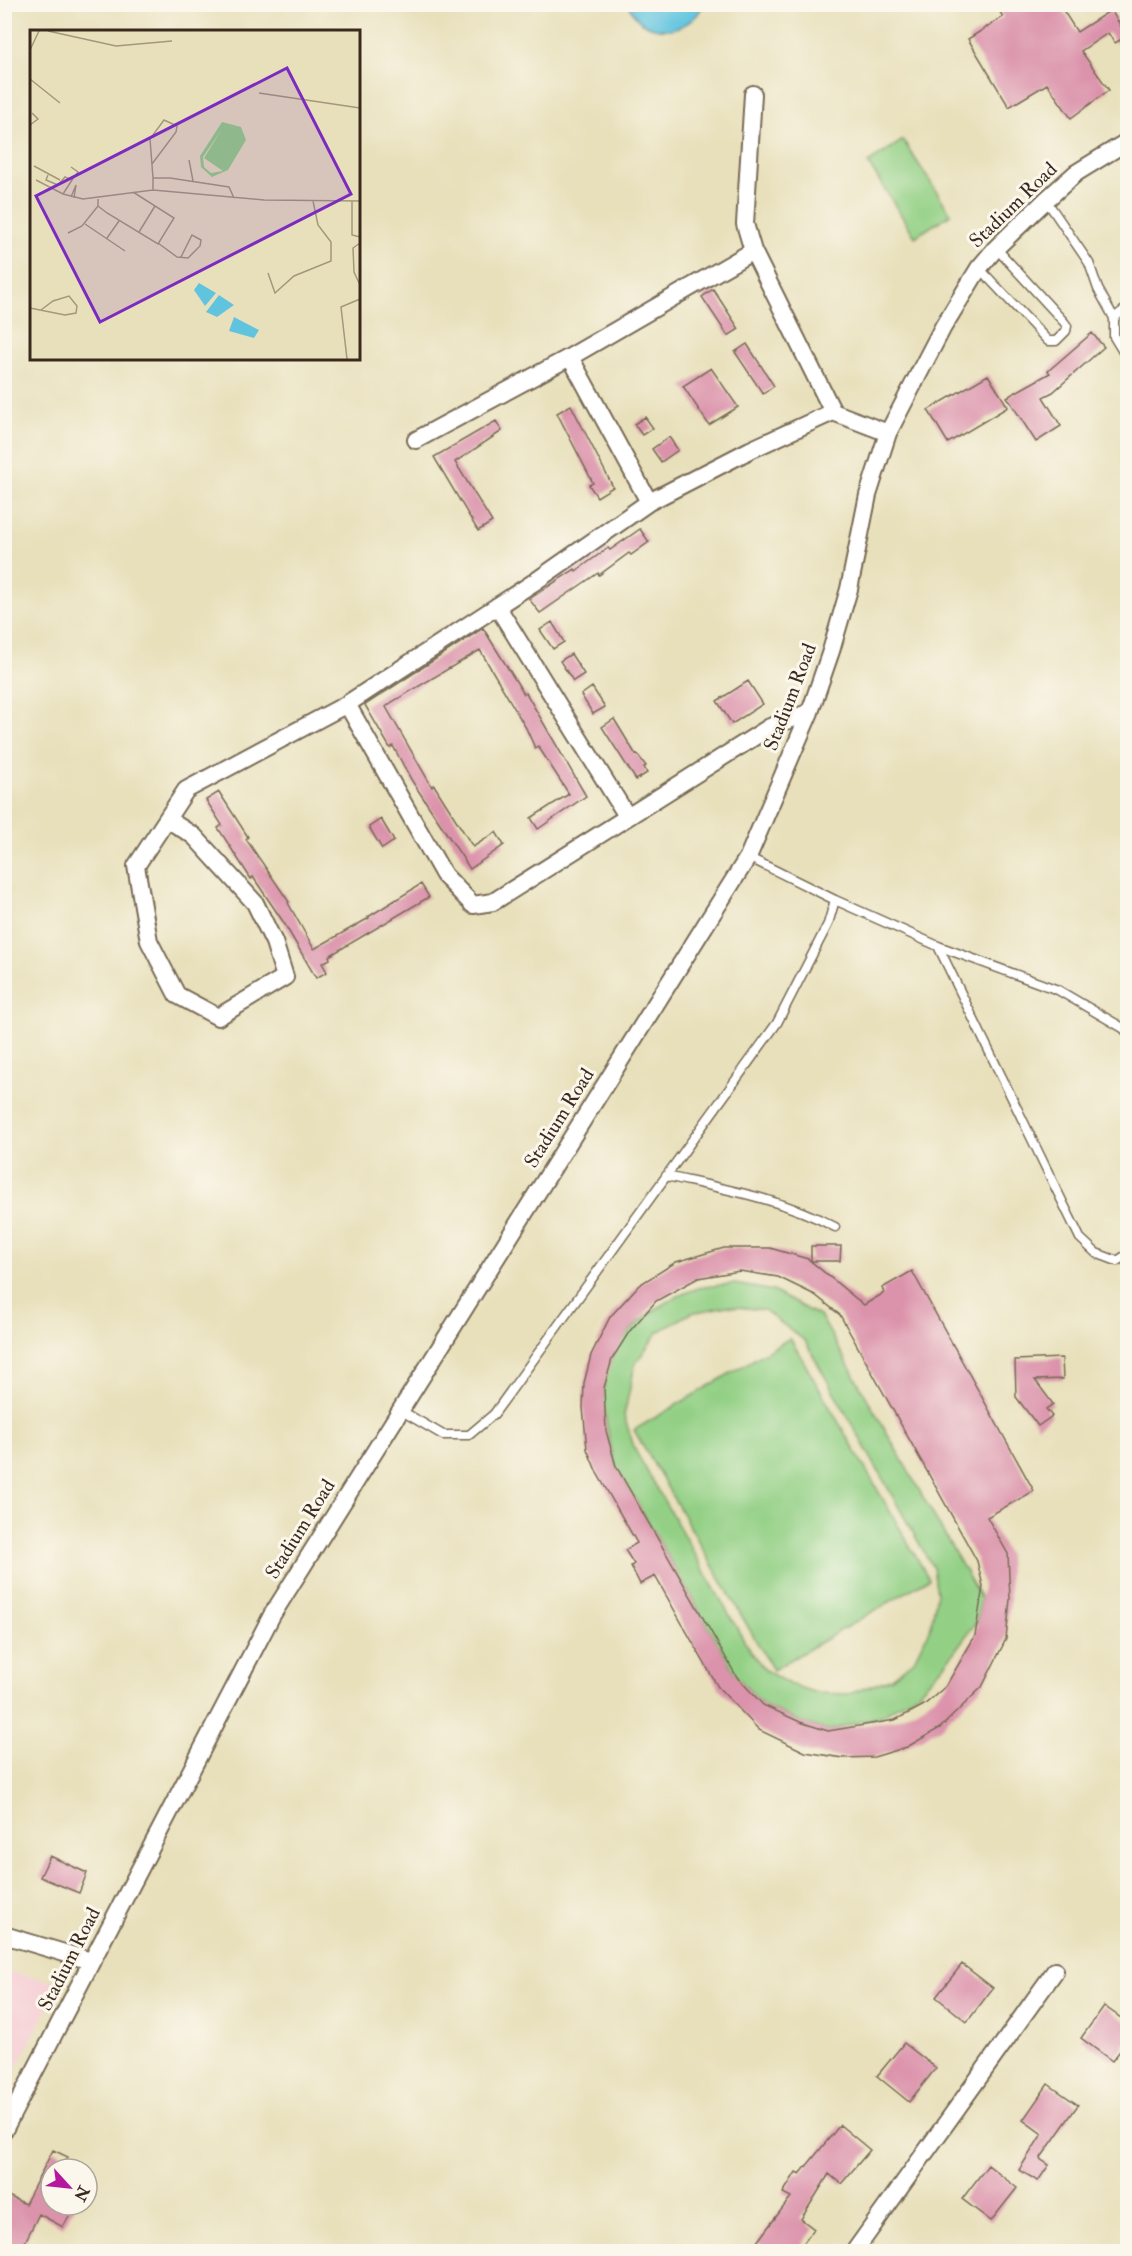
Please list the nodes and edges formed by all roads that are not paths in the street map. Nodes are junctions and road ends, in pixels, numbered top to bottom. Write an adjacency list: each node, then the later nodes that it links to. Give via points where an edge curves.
1 (753, 94): 5 (street, via 745,224)
2 (1128, 141): 3 (street, Stadium Road, via 1076,173)
3 (1046, 200): 4 (street, Stadium Road); 8 (lane, via 1089,263)
4 (996, 248): 6 (street, Stadium Road); 6 (lane, via 1064,322 1066,331 1056,341 1048,341)
5 (753, 251): 9 (street); 11 (street)
6 (979, 268): 12 (street, Stadium Road, via 943,327)
7 (1128, 307): 8 (lane)
8 (1114, 318): 10 (lane, via 1114,337)
9 (570, 357): 13 (street); 14 (street)
10 (1128, 360)
11 (833, 412): 12 (street); 14 (street)
12 (888, 433): 17 (street, Stadium Road, via 868,495 849,589)
13 (416, 440)
14 (649, 502): 15 (street)
15 (497, 606): 16 (street); 18 (street)
16 (349, 703): 18 (street, via 346,704 444,875 473,905 493,902); 19 (street, via 186,790)
17 (810, 711): 18 (street, via 770,727); 20 (street, Stadium Road)
18 (627, 816)
19 (167, 819): 19 (street, via 136,866 149,941 177,995 218,1017 285,977 255,903 194,836)
20 (748, 856): 21 (lane); 27 (street, Stadium Road)
21 (835, 900): 22 (lane); 24 (lane, via 828,924 777,1023)
22 (939, 946): 23 (lane, via 1058,990); 26 (lane, via 1080,1238 1096,1253 1118,1261)
23 (1128, 1033)
24 (666, 1176): 25 (lane, via 752,1195 811,1214); 27 (lane, via 494,1414 469,1434 443,1435)
25 (835, 1227)
26 (1128, 1254)
27 (400, 1409): 29 (street, Stadium Road, via 272,1615)
28 (4, 1935): 29 (street)
29 (91, 1961): 31 (street, Stadium Road)
30 (1055, 1971): 32 (street)
31 (4, 2130)
32 (854, 2252)

